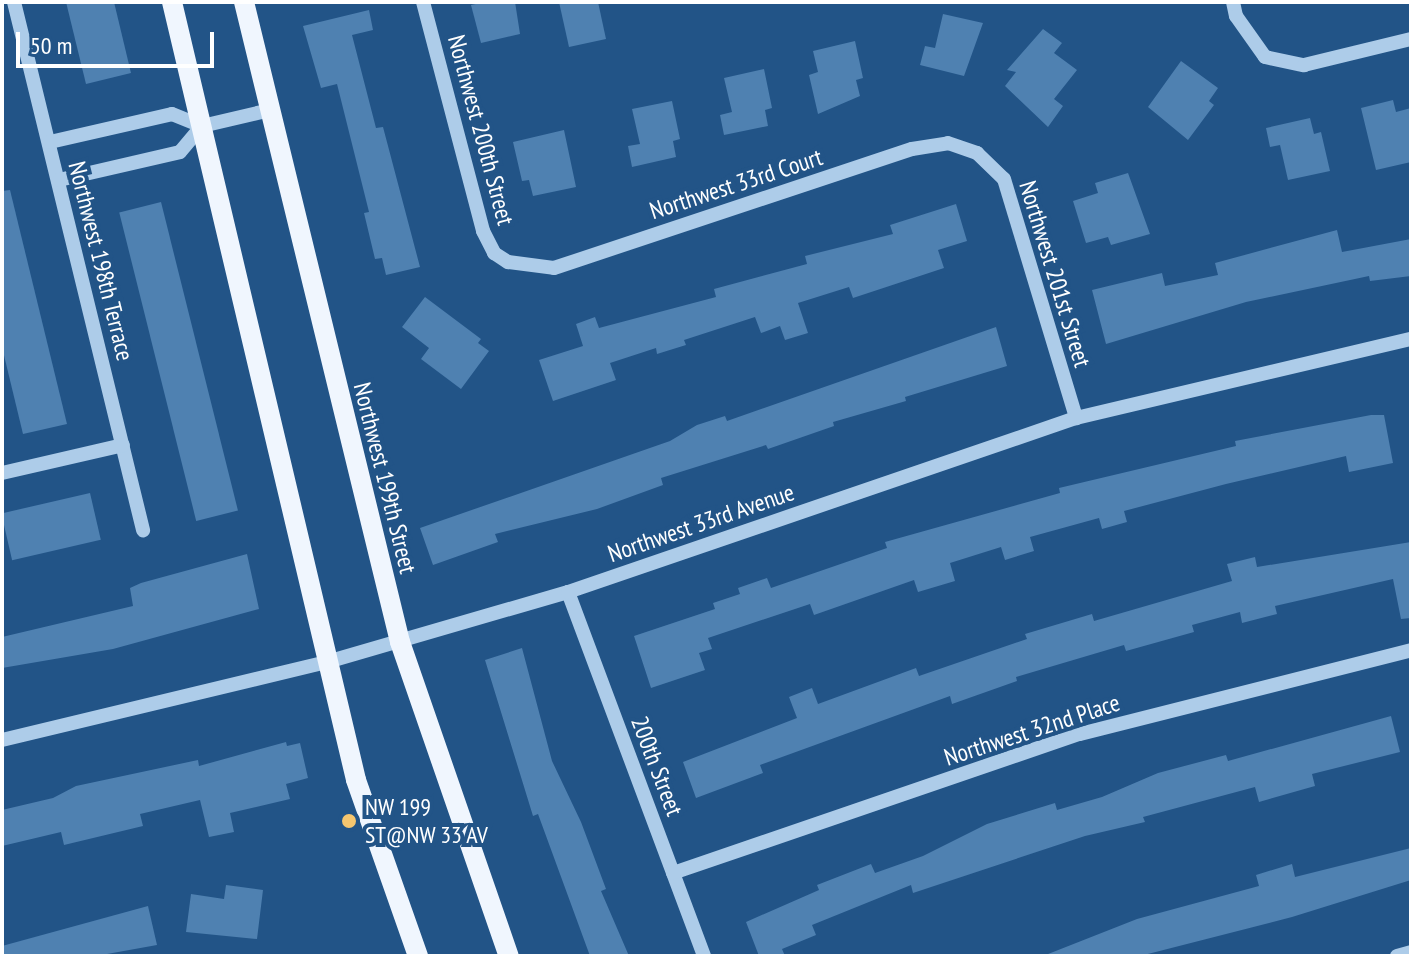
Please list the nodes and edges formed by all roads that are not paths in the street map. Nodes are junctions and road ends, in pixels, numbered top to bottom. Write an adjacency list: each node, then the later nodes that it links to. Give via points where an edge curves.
1 (14, 2): 9 (street, Northwest 198th Terrace)
2 (172, 2): 8 (main road)
3 (244, 2): 7 (main road, Northwest 199th Street)
4 (423, 2): 12 (street, Northwest 200th Street, via 483,231 494,253)
5 (1233, 2): 6 (street, via 1236,16 1265,57 1304,65)
6 (1411, 39)
7 (270, 110): 8 (street); 19 (main road, Northwest 199th Street)
8 (202, 126): 9 (street, via 172,114); 11 (street, via 180,152); 21 (main road)
9 (50, 142): 11 (street, Northwest 198th Terrace)
10 (977, 153): 12 (street, Northwest 33rd Court, via 948,143 912,149 554,268); 14 (street, Northwest 201st Street, via 1004,179)
11 (59, 180): 15 (street, Northwest 198th Terrace)
12 (508, 262)
13 (1411, 339): 14 (street, Northwest 33rd Avenue)
14 (1076, 418): 18 (street, Northwest 33rd Avenue)
15 (123, 445): 16 (street); 17 (street, Northwest 198th Terrace)
16 (2, 473)
17 (143, 530)
18 (568, 592): 19 (street, Northwest 33rd Avenue); 23 (street, 200th Street)
19 (400, 642): 21 (street, Northwest 33rd Avenue); 26 (main road, Northwest 199th Street)
20 (1411, 650): 23 (street, Northwest 32nd Place, via 1080,734)
21 (327, 662): 22 (street, Northwest 33rd Avenue); 25 (main road, via 356,780)
22 (2, 740)
23 (673, 873): 27 (street, 200th Street)
24 (1411, 952): 28 (street)
25 (418, 956)
26 (509, 956)
27 (704, 956)
28 (1397, 956)

